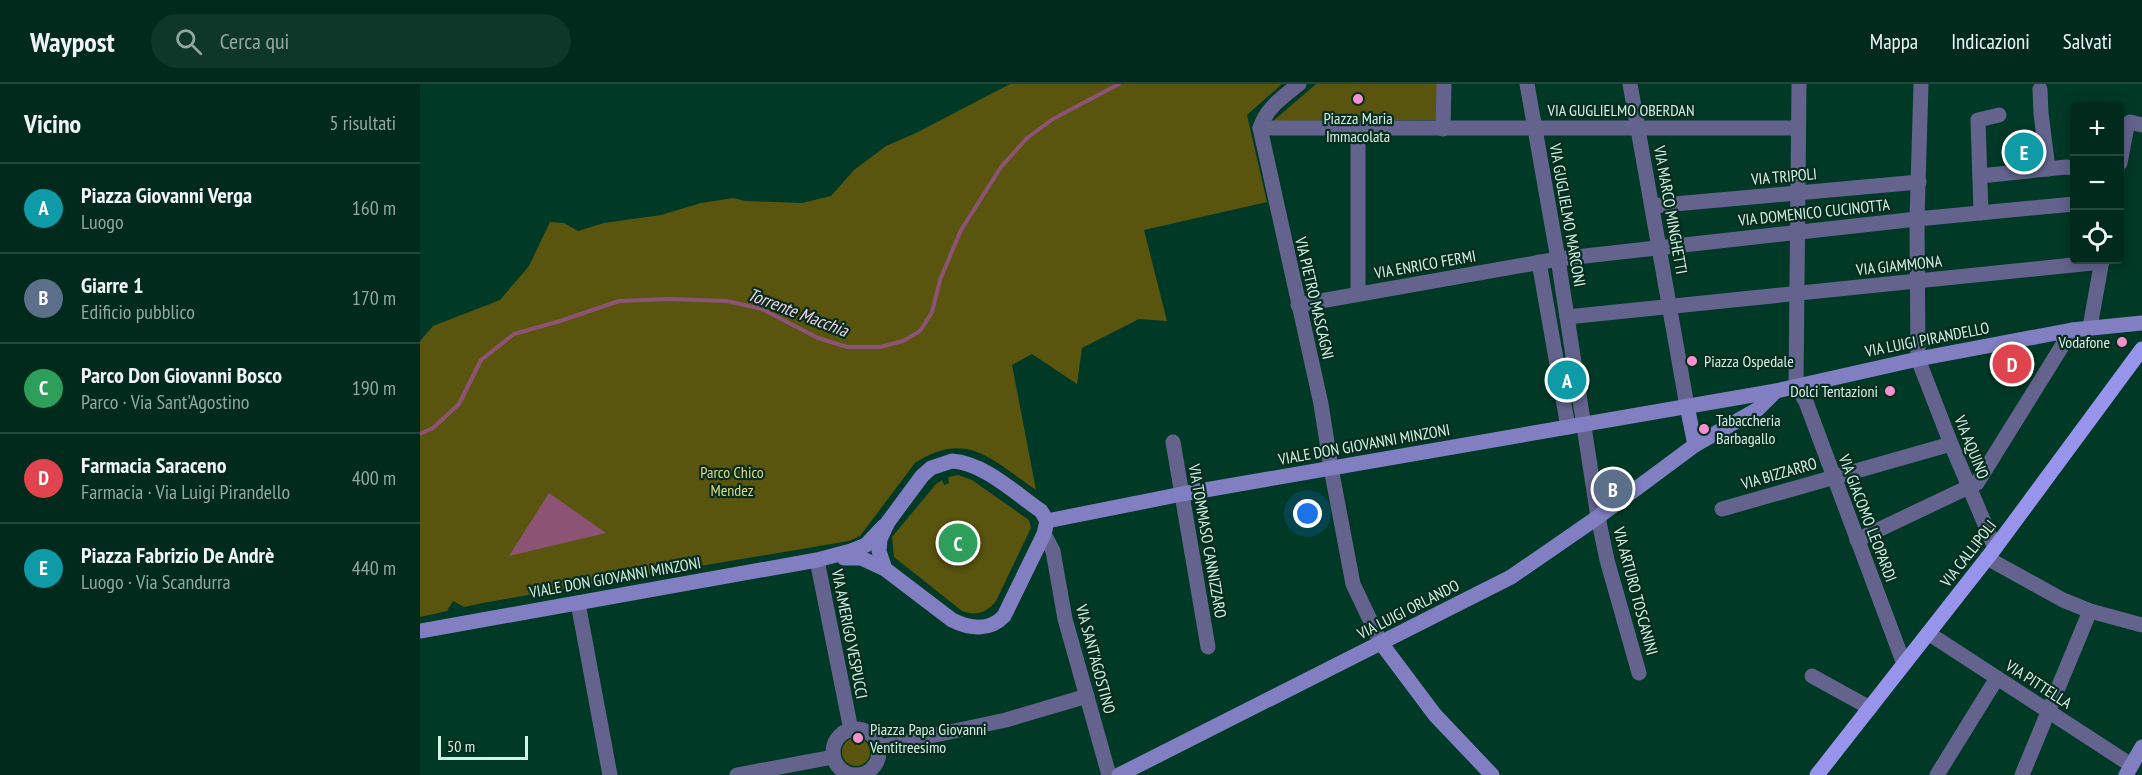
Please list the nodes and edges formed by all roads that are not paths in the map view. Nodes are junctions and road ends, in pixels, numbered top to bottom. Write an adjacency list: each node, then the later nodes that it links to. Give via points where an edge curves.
1 (1299, 84): 14 (street, via 1269,108)
2 (1444, 84): 13 (street)
3 (1527, 84): 10 (street, VIA GUGLIELMO MARCONI)
4 (1630, 84): 11 (street, VIA MARCO MINGHETTI)
5 (1799, 84): 12 (street)
6 (1921, 84): 20 (street)
7 (2040, 89): 18 (street)
8 (1999, 116): 19 (street, via 1978,120)
9 (2134, 126): 16 (street)
10 (1534, 128): 11 (street, VIA GUGLIELMO OBERDAN); 13 (street, VIA GUGLIELMO OBERDAN); 28 (street, VIA GUGLIELMO MARCONI)
11 (1638, 128): 12 (street, VIA GUGLIELMO OBERDAN); 23 (street, VIA MARCO MINGHETTI)
12 (1798, 128): 21 (street)
13 (1443, 129): 15 (street, VIA GUGLIELMO OBERDAN)
14 (1261, 133): 15 (street, VIA GUGLIELMO OBERDAN); 35 (street, VIA PIETRO MASCAGNI)
15 (1358, 133): 33 (street)
16 (2123, 156)
17 (2070, 168): 18 (street)
18 (2049, 169): 19 (street)
19 (1980, 176): 24 (street)
20 (1919, 182): 21 (street, VIA TRIPOLI); 25 (street)
21 (1797, 193): 23 (street, VIA TRIPOLI); 26 (street)
22 (2070, 204): 24 (street, VIA DOMENICO CUCINOTTA)
23 (1652, 206): 27 (street, VIA MARCO MINGHETTI)
24 (1981, 213): 25 (street, VIA DOMENICO CUCINOTTA)
25 (1917, 219): 26 (street, VIA DOMENICO CUCINOTTA); 32 (street)
26 (1796, 232): 27 (street, VIA DOMENICO CUCINOTTA); 34 (street)
27 (1659, 247): 28 (street, VIA DOMENICO CUCINOTTA); 36 (street, VIA MARCO MINGHETTI)
28 (1558, 259): 29 (street, VIA ENRICO FERMI); 37 (street, VIA GUGLIELMO MARCONI)
29 (1539, 262): 33 (street, VIA ENRICO FERMI); 47 (street)
30 (2074, 264): 32 (street, VIA GIAMMONA)
31 (2101, 264): 39 (street)
32 (1917, 281): 34 (street, VIA GIAMMONA); 42 (street)
33 (1358, 294): 35 (street, VIA ENRICO FERMI)
34 (1796, 294): 36 (street, VIA GIAMMONA); 43 (street)
35 (1298, 305): 51 (street, VIA PIETRO MASCAGNI, via 1321,404)
36 (1670, 307): 37 (street); 45 (street, VIA MARCO MINGHETTI)
37 (1567, 317): 46 (street, VIA GUGLIELMO MARCONI)
38 (2142, 323): 39 (street, VIA LUIGI PIRANDELLO)
39 (2090, 327): 40 (street, VIA LUIGI PIRANDELLO)
40 (2072, 330): 42 (street, VIA LUIGI PIRANDELLO); 53 (street, via 1977,483)
41 (2139, 358): 60 (main road, VIA CALLIPOLI)
42 (1918, 359): 43 (street, VIA LUIGI PIRANDELLO); 49 (street, VIA AQUINO)
43 (1796, 385): 44 (street, VIA LUIGI PIRANDELLO); 52 (street, VIA GIACOMO LEOPARDI, via 1806,402)
44 (1776, 391): 45 (street, VIA LUIGI PIRANDELLO); 50 (street, VIA LUIGI ORLANDO, via 1758,409)
45 (1684, 407): 46 (street, VIALE DON GIOVANNI MINZONI); 50 (street)
46 (1585, 424): 47 (street, VIALE DON GIOVANNI MINZONI); 56 (street)
47 (1568, 427): 51 (street, VIALE DON GIOVANNI MINZONI)
48 (1173, 442): 54 (street, VIA TOMMASO CANNIZZARO)
49 (1951, 444): 52 (street, VIA BIZZARRO); 53 (street, VIA AQUINO)
50 (1695, 445): 56 (street, VIA LUIGI ORLANDO)
51 (1330, 468): 54 (street, VIALE DON GIOVANNI MINZONI); 68 (street, VIA PIETRO MASCAGNI, via 1353,584)
52 (1832, 477): 55 (street, VIA BIZZARRO); 59 (street, VIA GIACOMO LEOPARDI)
53 (1968, 486): 59 (street); 60 (street, VIA AQUINO)
54 (1182, 494): 58 (street, VIALE DON GIOVANNI MINZONI); 69 (street, VIA TOMMASO CANNIZZARO)
55 (1722, 509)
56 (1598, 517): 68 (street, VIA LUIGI ORLANDO, via 1512,577); 71 (street, VIA ARTURO TOSCANINI)
57 (888, 522): 58 (street, via 922,476 952,460 978,467 1041,511); 61 (street, via 866,545); 62 (street, via 879,551)
58 (1048, 525): 62 (street, via 1004,616 989,626 964,626 952,620); 74 (street, VIA SANT'AGOSTINO, via 1065,619)
59 (1857, 540): 70 (street, VIA GIACOMO LEOPARDI)
60 (1991, 553): 64 (street, via 2062,600); 67 (main road, VIA CALLIPOLI)
61 (817, 560): 62 (street, via 861,558); 63 (street, VIALE DON GIOVANNI MINZONI); 77 (street, VIA AMERIGO VESPUCCI)
62 (885, 569)
63 (578, 603): 66 (street, VIALE DON GIOVANNI MINZONI); 82 (street)
64 (2090, 611): 65 (street); 76 (street)
65 (2142, 625)
66 (420, 631)
67 (1928, 633): 70 (main road, VIA CALLIPOLI); 73 (street, VIA PITTELLA)
68 (1381, 643): 86 (street, VIA LUIGI ORLANDO); 87 (street, via 1435,715)
69 (1208, 647)
70 (1904, 664): 75 (main road, VIA CALLIPOLI)
71 (1640, 674)
72 (1812, 676): 75 (street)
73 (1996, 678): 76 (street, VIA PITTELLA); 89 (street)
74 (1087, 696): 78 (street, via 1006,720); 85 (street, VIA SANT'AGOSTINO)
75 (1870, 708): 88 (main road, VIA CALLIPOLI)
76 (2048, 712): 81 (street, VIA PITTELLA); 90 (street)
77 (850, 722): 78 (street); 80 (street)
78 (886, 746): 84 (street, via 871,770)
79 (2142, 747): 81 (street)
80 (826, 758): 83 (street); 84 (street, via 849,774)
81 (2128, 770)
82 (610, 775)
83 (737, 775)
84 (861, 775)
85 (1109, 775)
86 (1119, 775)
87 (1492, 775)
88 (1817, 775)
89 (1937, 775)
90 (2022, 775)

